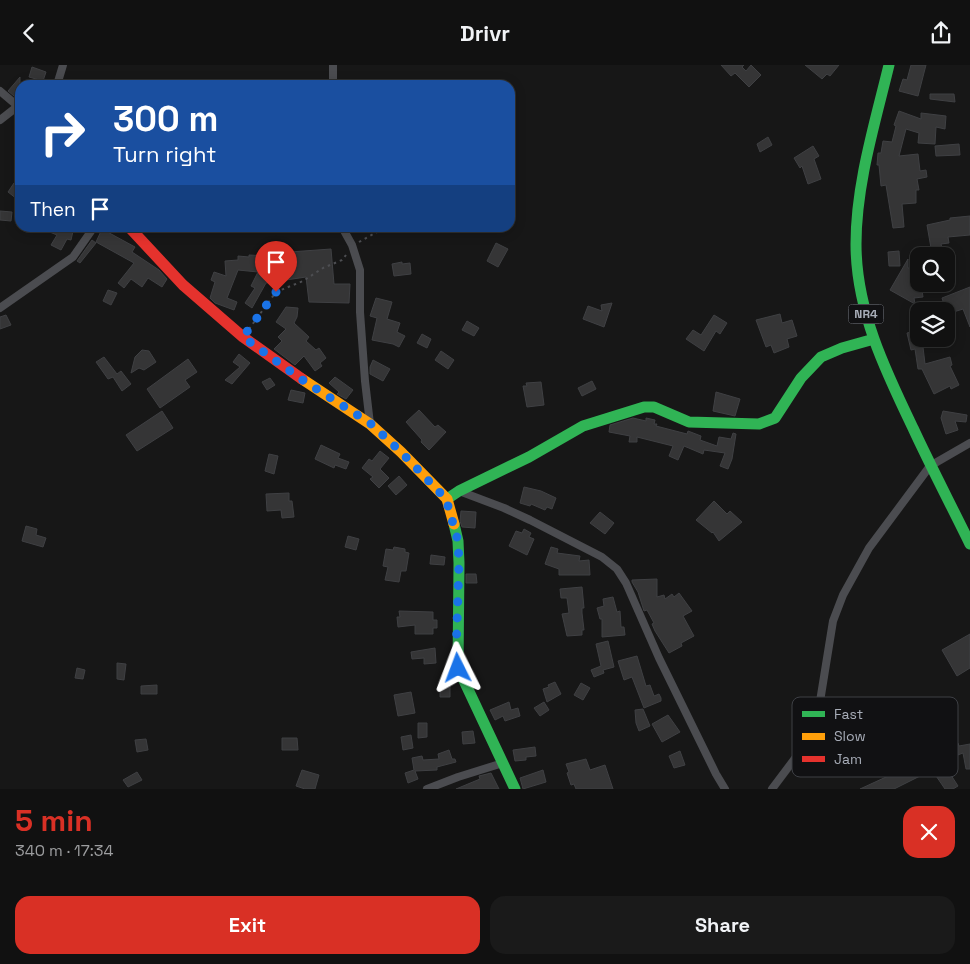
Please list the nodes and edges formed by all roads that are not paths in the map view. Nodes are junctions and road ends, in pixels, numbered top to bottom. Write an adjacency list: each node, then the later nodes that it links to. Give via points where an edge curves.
1 (63, 65): 4 (street)
2 (333, 65): 5 (street)
3 (889, 65): 14 (main road, NR4, via 860,184 856,244 858,281)
4 (58, 80)
5 (333, 80)
6 (0, 91): 7 (street)
7 (15, 104)
8 (15, 110): 9 (street)
9 (0, 120)
10 (90, 232): 13 (street, via 73,257)
11 (134, 232): 15 (main road, via 183,285 243,337)
12 (345, 232): 15 (street, via 360,270 360,312)
13 (0, 308)
14 (874, 339): 17 (main road, NR4, via 891,384); 18 (main road, via 821,357 802,378 775,418 759,424 689,422 654,407 644,407 583,426)
15 (370, 423): 19 (main road)
16 (970, 443): 17 (street)
17 (930, 466): 20 (main road, NR4); 21 (street, via 869,548 843,595 834,621)
18 (459, 491): 19 (main road); 26 (street, via 530,520 602,557 617,569)
19 (446, 499): 23 (main road, via 458,541 458,668)
20 (970, 544)
21 (822, 697)
22 (792, 762): 27 (street)
23 (503, 763): 24 (street); 25 (main road)
24 (427, 789)
25 (514, 789)
26 (725, 789)
27 (772, 789)

